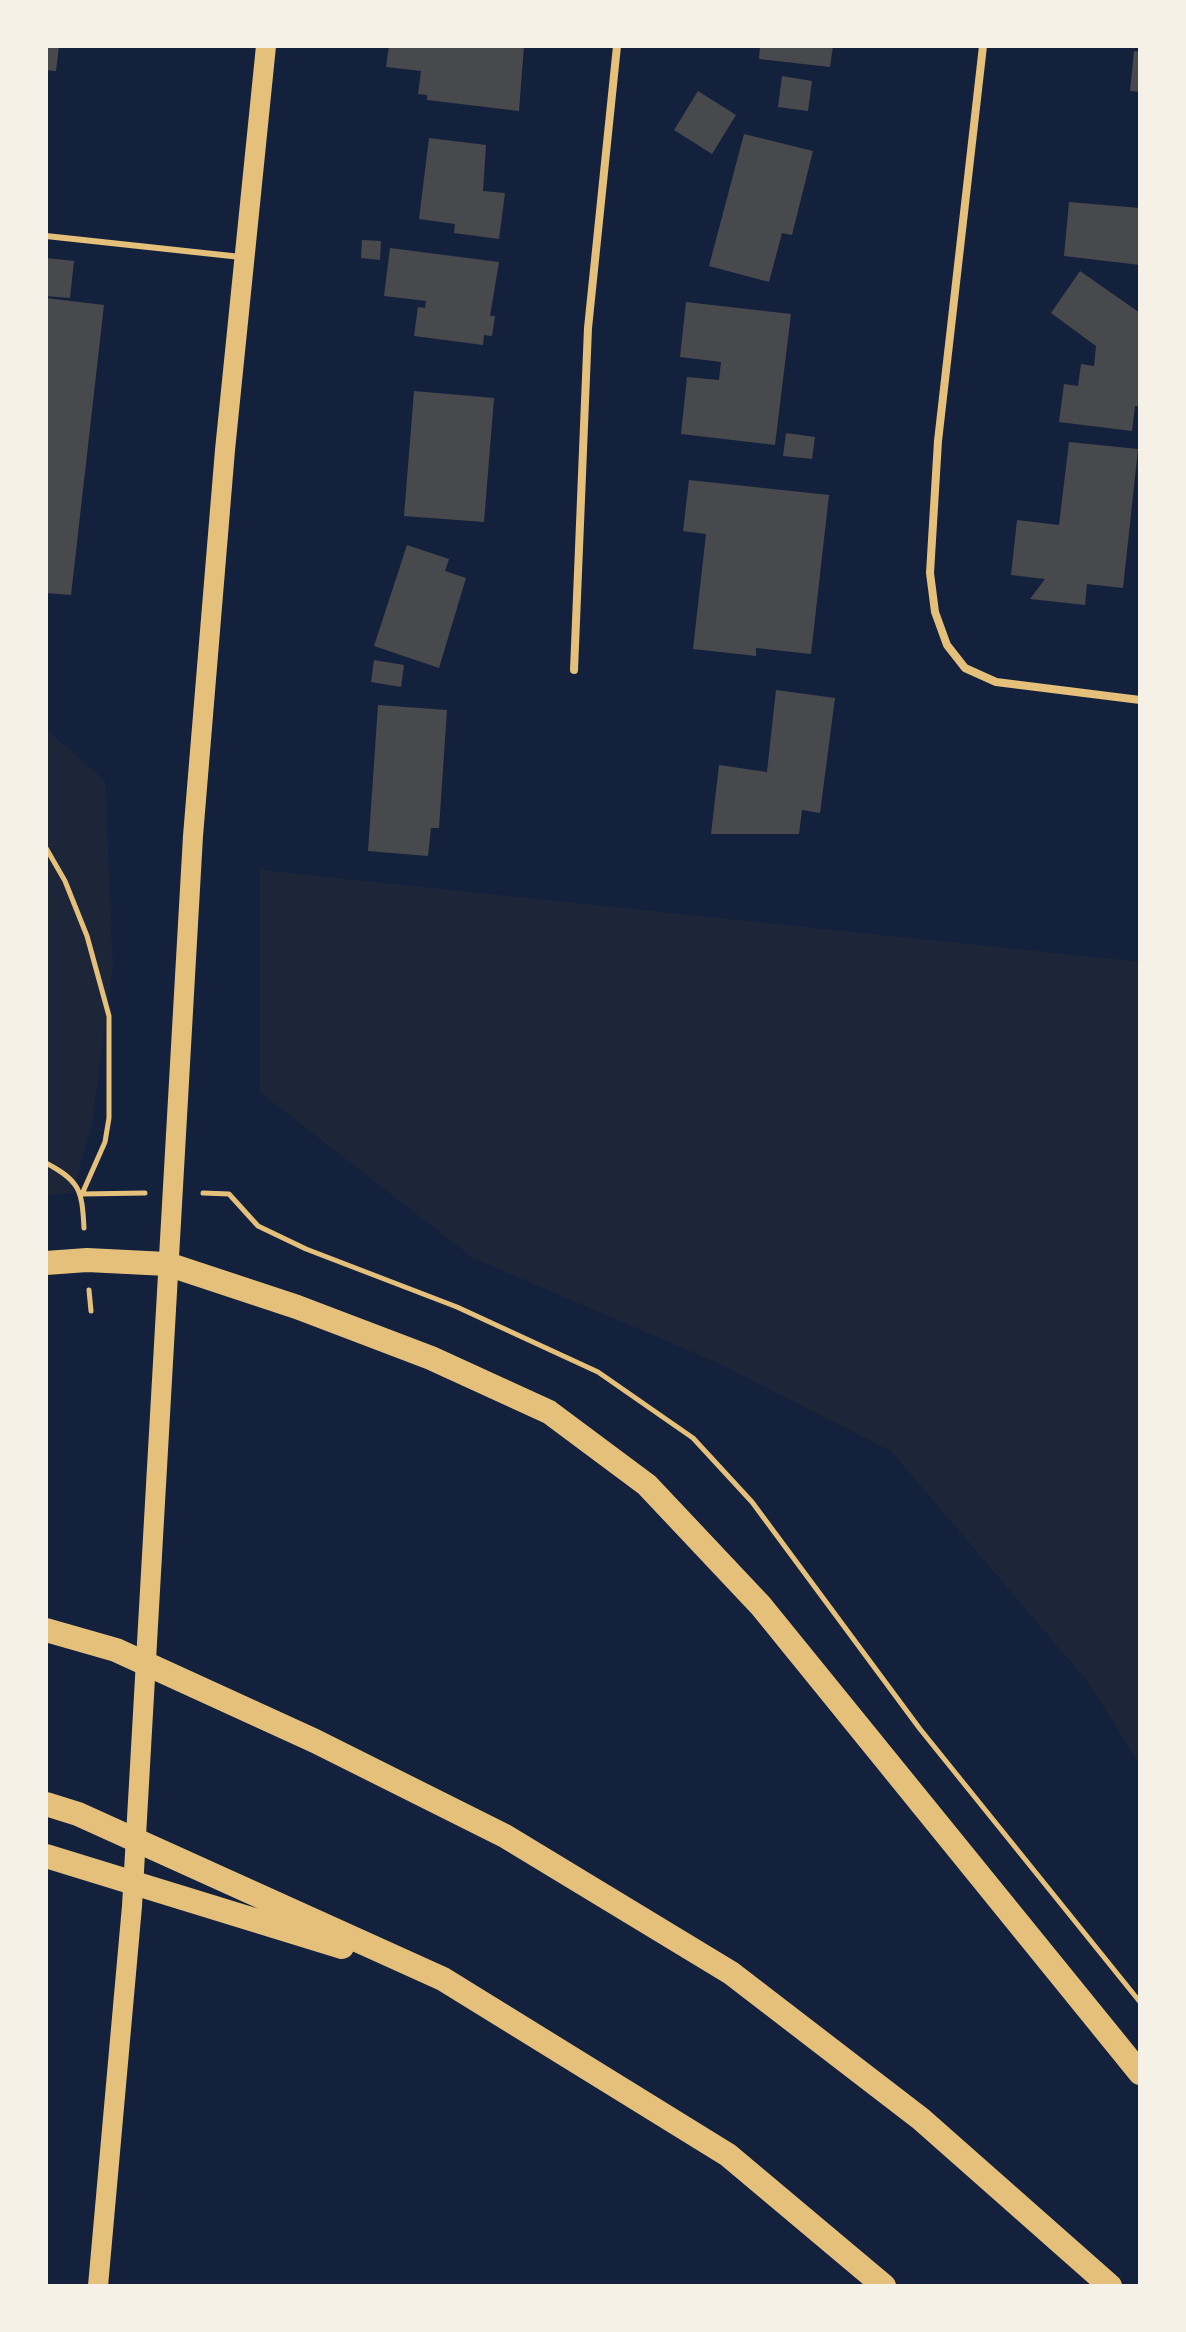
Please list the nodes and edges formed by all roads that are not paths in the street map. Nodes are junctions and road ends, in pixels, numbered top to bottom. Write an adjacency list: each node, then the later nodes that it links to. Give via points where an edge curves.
1 (266, 46): 5 (main road)
2 (617, 46): 6 (street, via 587,342)
3 (983, 46): 7 (street, via 938,441 930,573 935,612 947,645 965,668 996,682)
4 (46, 236): 5 (lane)
5 (245, 257): 9 (main road, via 193,836)
6 (574, 670)
7 (1140, 700)
8 (46, 1263): 9 (highway)
9 (167, 1264): 14 (highway, via 416,1352 549,1412 647,1485 761,1606); 15 (main road, via 158,1485 119,2068)
10 (46, 1630): 17 (highway, via 116,1650 505,1836 731,1973 921,2119)
11 (46, 1804): 13 (highway)
12 (46, 1856): 13 (highway)
13 (443, 1979): 16 (highway, via 728,2155)
14 (1140, 2073)
15 (98, 2286)
16 (884, 2286)
17 (1110, 2286)

